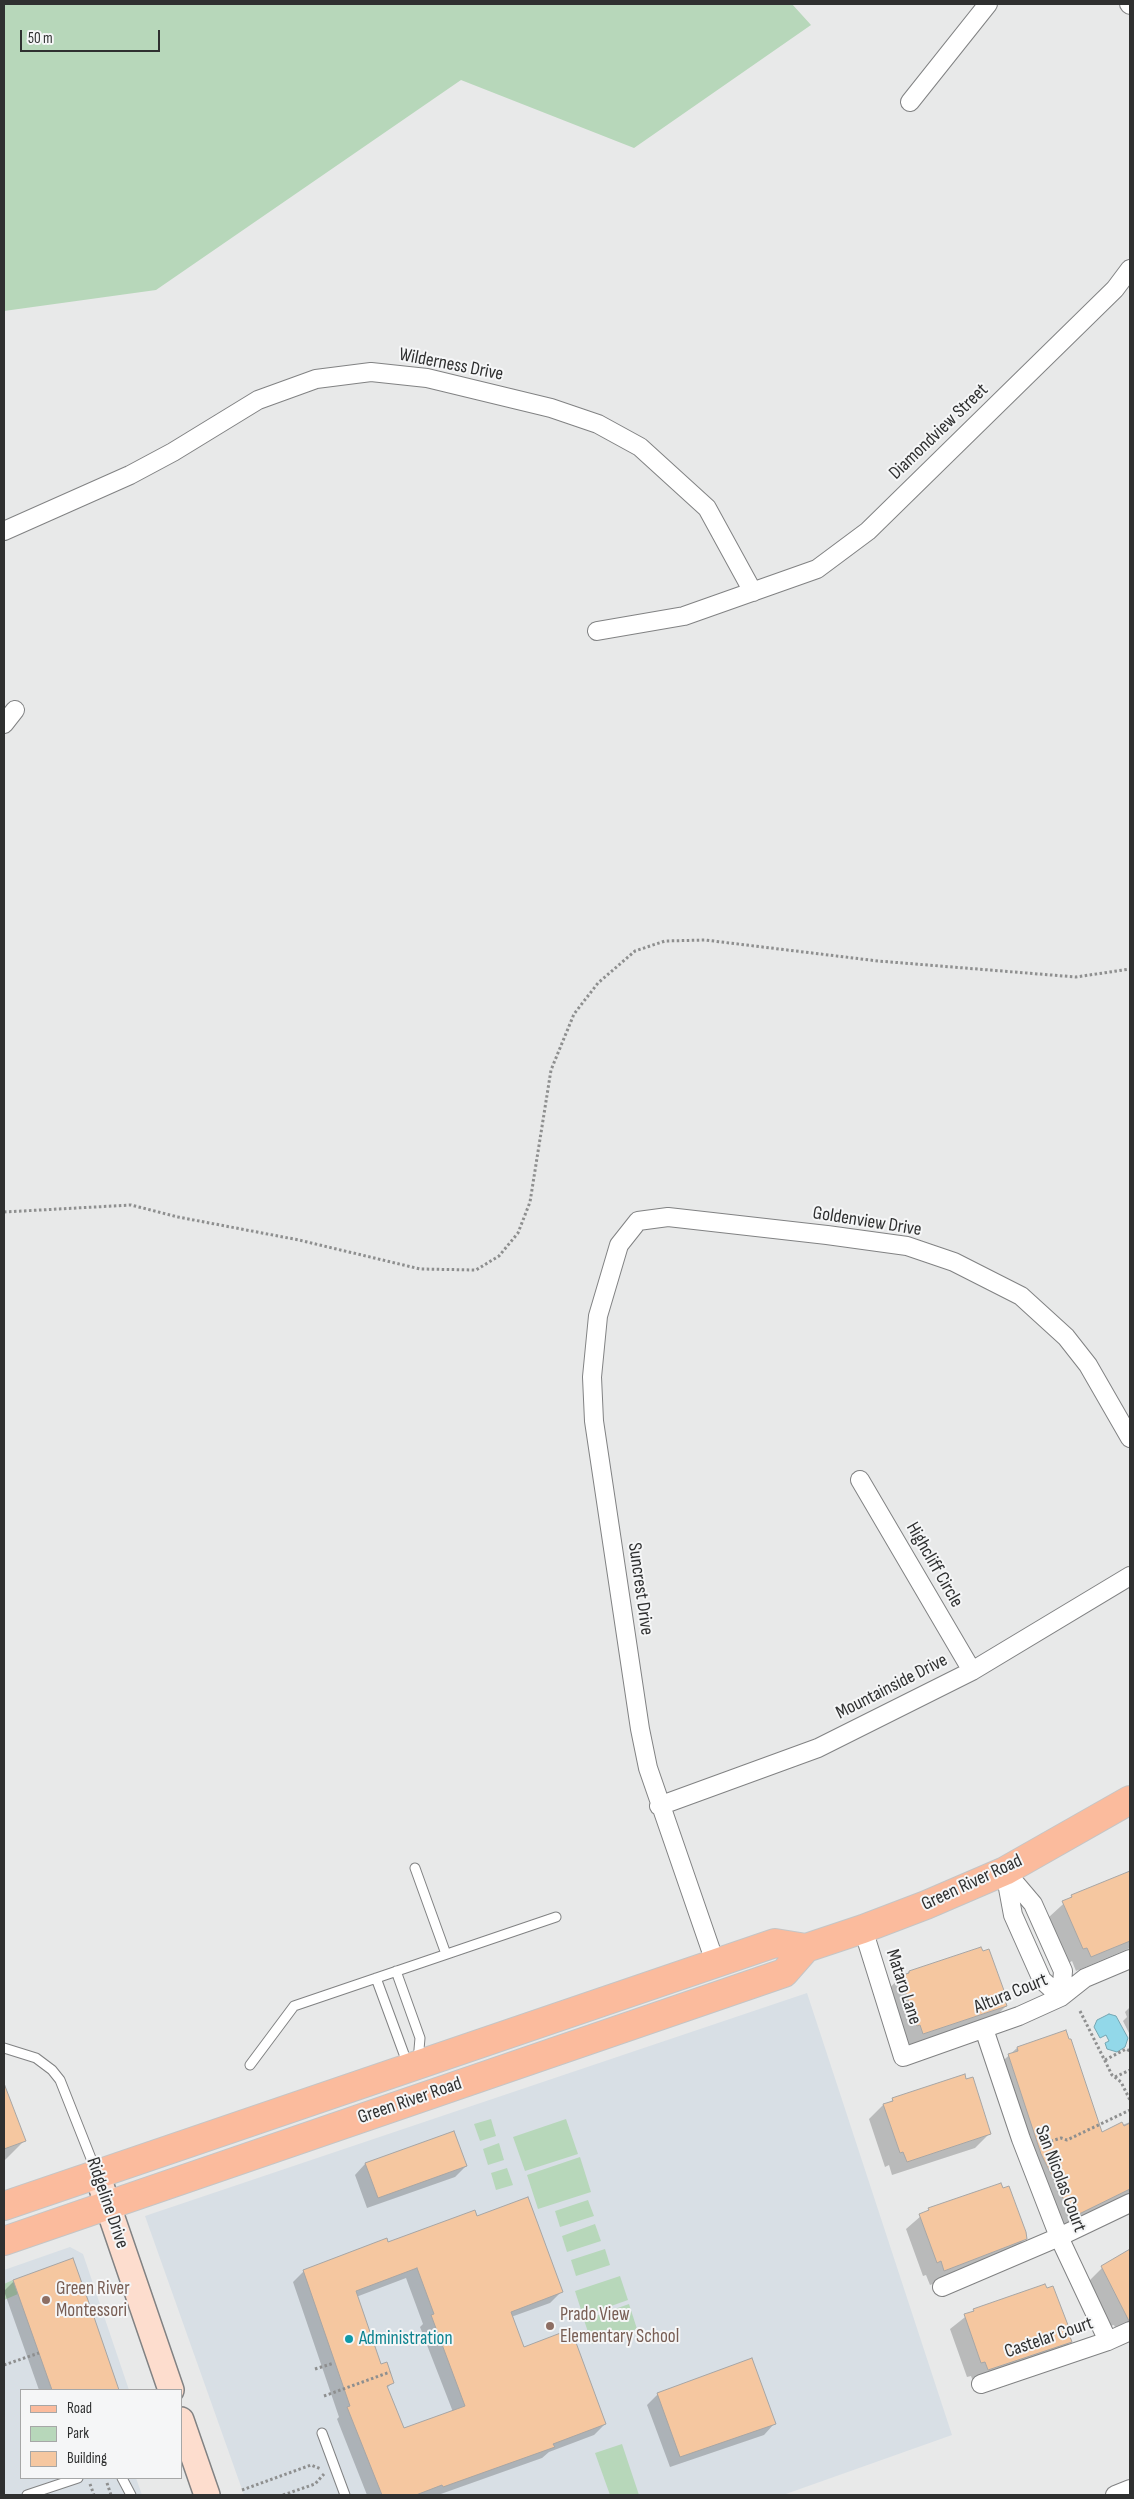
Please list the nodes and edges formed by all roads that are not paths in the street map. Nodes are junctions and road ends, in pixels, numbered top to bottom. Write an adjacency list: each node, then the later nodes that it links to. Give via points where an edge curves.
1 (988, 4): 2 (street)
2 (910, 102)
3 (1130, 269): 5 (street, Diamondview Street, via 1115,289 868,531 817,569)
4 (4, 531): 5 (street, Wilderness Drive, via 130,475 258,400 316,379 371,372 428,378 551,408 598,424 640,447 707,508)
5 (753, 592): 6 (street, Diamondview Street, via 684,616)
6 (597, 631)
7 (638, 1221): 8 (street, Goldenview Drive, via 668,1217 828,1235 906,1246 954,1262 1021,1296 1066,1337 1088,1364); 13 (street, Suncrest Drive, via 619,1245 598,1316 592,1377 594,1422 640,1729)
8 (1130, 1438)
9 (860, 1480): 11 (street, Highcliff Circle)
10 (1130, 1576): 11 (street, Mountainside Drive)
11 (972, 1671): 13 (street, Mountainside Drive, via 818,1748)
12 (1130, 1800): 15 (main road, Green River Road)
13 (659, 1806): 21 (street, Suncrest Drive)
14 (415, 1868): 19 (lane)
15 (1004, 1871): 17 (main road, Green River Road); 24 (street, via 1014,1915 1038,1972)
16 (556, 1917): 19 (lane)
17 (863, 1929): 18 (main road, Green River Road); 28 (street, Mataro Lane)
18 (806, 1948): 21 (main road, Green River Road, via 775,1943); 25 (main road, Green River Road, via 784,1973)
19 (446, 1954): 22 (lane)
20 (1130, 1959): 24 (street, Altura Court, via 1085,1978)
21 (715, 1962): 25 (main road); 30 (main road, Green River Road)
22 (396, 1971): 23 (lane); 30 (lane, via 420,2038)
23 (376, 1978): 29 (lane, via 294,2006); 30 (lane)
24 (1061, 1997): 26 (street, Altura Court)
25 (679, 2010): 31 (main road, Green River Road)
26 (984, 2029): 28 (street, Altura Court); 36 (street, San Nicolas Court)
27 (4, 2048): 32 (lane, Ridgeline Drive, via 36,2058 60,2080)
28 (903, 2057)
29 (250, 2065)
30 (413, 2065): 31 (main road); 32 (main road, Green River Road)
31 (404, 2103): 34 (main road, Green River Road)
32 (97, 2174): 34 (street, Ridgeline Drive); 35 (main road, Green River Road)
33 (1130, 2203): 36 (street)
34 (108, 2204): 37 (main road, Green River Road); 42 (street, Ridgeline Drive)
35 (4, 2206)
36 (1059, 2237): 38 (street); 40 (street, San Nicolas Court)
37 (4, 2241)
38 (942, 2287)
39 (1130, 2331): 40 (street, Castelar Court)
40 (1108, 2341): 41 (street, Castelar Court)
41 (981, 2384)
42 (171, 2389)
43 (182, 2423): 50 (street)
44 (322, 2433): 51 (lane)
45 (75, 2479): 48 (lane)
46 (123, 2479): 49 (lane)
47 (1130, 2489): 52 (street)
48 (27, 2495)
49 (131, 2495)
50 (207, 2495)
51 (345, 2495)
52 (1115, 2495)

